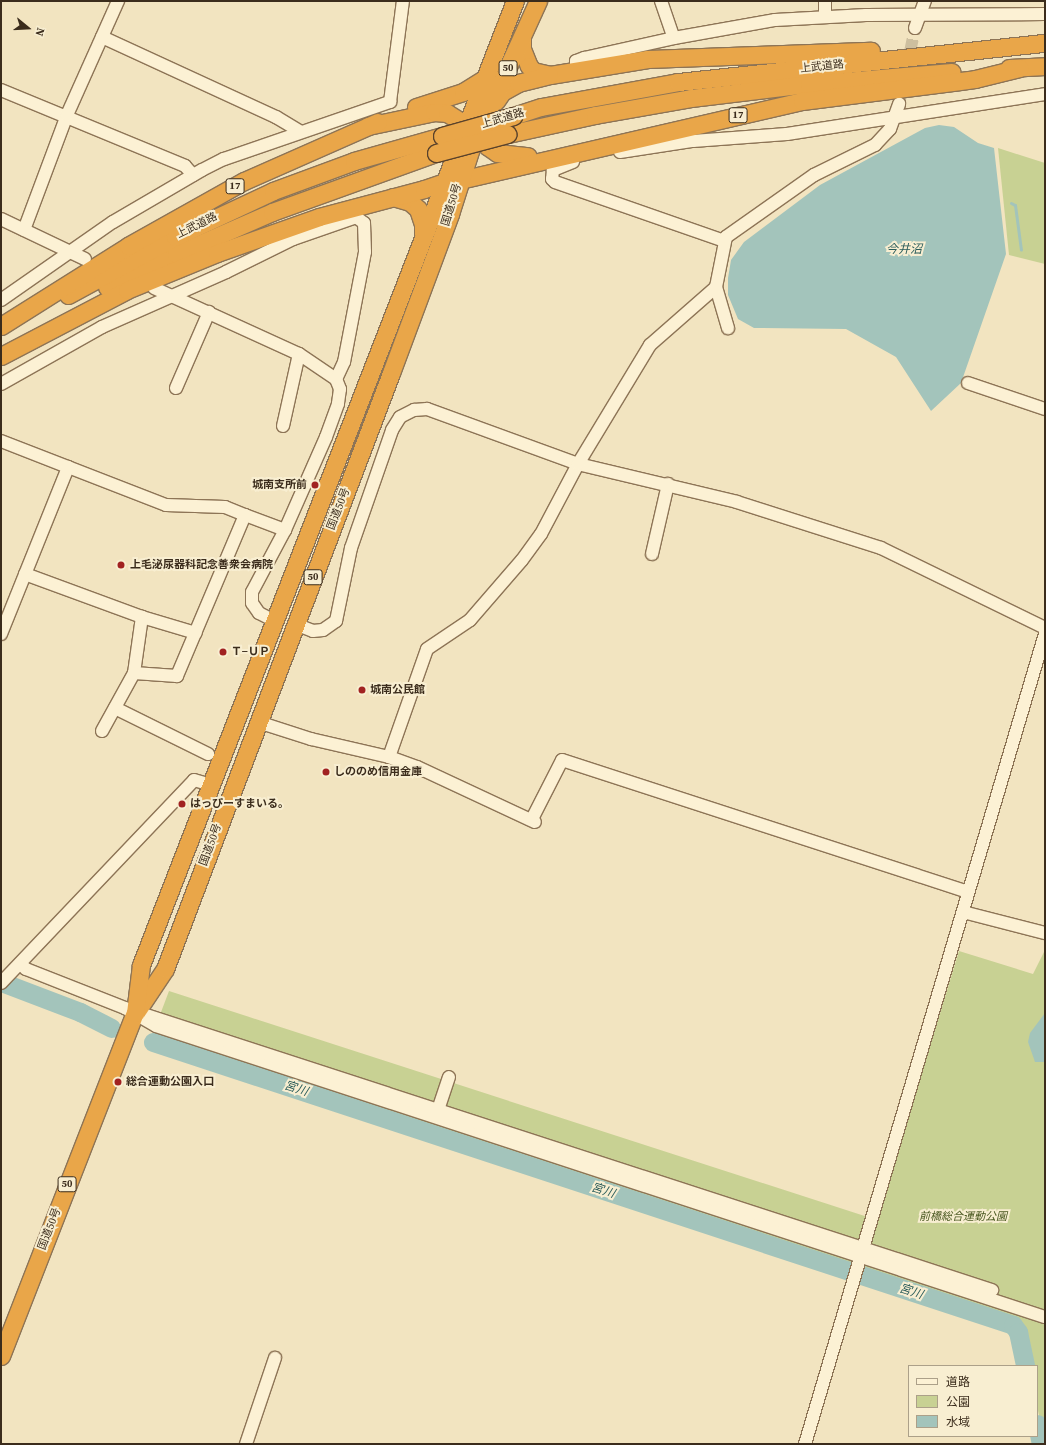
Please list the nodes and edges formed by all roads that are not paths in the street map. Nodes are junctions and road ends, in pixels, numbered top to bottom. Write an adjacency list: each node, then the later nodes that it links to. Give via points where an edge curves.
1 (118, 1): 12 (street)
2 (403, 1): 29 (street, via 390,102)
3 (515, 1): 21 (highway, 国道50号 / 50)
4 (538, 1): 13 (highway, 国道50号 / 50)
5 (661, 1): 14 (street)
6 (825, 1): 10 (street)
7 (925, 1): 9 (street)
8 (1045, 14): 9 (street)
9 (920, 15): 10 (street); 11 (street)
10 (825, 17): 14 (street, via 756,23)
11 (915, 28)
12 (102, 37): 26 (street); 29 (street, via 276,117)
13 (522, 38): 20 (highway, 17, via 522,49 529,66 533,71); 25 (highway, 国道50号 / 50)
14 (674, 38): 19 (street, via 584,58 576,61)
15 (1045, 43): 16 (highway, 上武道路 / 17)
16 (964, 52): 19 (highway, 17, via 938,49 676,57 618,62); 49 (highway, 上武道路 / 17, bridge, via 678,82 541,108 442,136 324,172 221,214 66,296)
17 (1045, 66): 18 (highway, 上武道路 / 17)
18 (1020, 68): 31 (highway, 17, via 975,79 802,101); 50 (highway, 上武道路 / 17, bridge, via 903,75 691,98 595,115 436,153 272,212 176,254 92,295)
19 (576, 70): 20 (highway, 17)
20 (550, 75): 25 (highway, via 518,83 502,92)
21 (485, 78): 28 (highway, 17, via 463,92); 30 (highway, 国道50号 / 50)
22 (1, 90): 26 (street)
23 (1045, 94): 27 (street)
24 (899, 104): 27 (street)
25 (488, 111): 30 (highway, 国道50号 / 50)
26 (67, 115): 33 (street, via 185,166); 37 (street)
27 (894, 118): 31 (street, via 787,134); 38 (street, via 885,135 875,145 814,175)
28 (368, 126): 30 (highway, 17, via 441,112 454,115); 47 (highway, 17, via 244,181 128,246)
29 (301, 132): 33 (street, via 224,159)
30 (471, 132): 32 (highway, via 502,155 527,156 559,152); 34 (highway, 国道50号 / 50)
31 (614, 148): 32 (highway, 17); 38 (street, via 559,165 552,170 552,179)
32 (565, 155): 34 (highway, 17)
33 (193, 175): 40 (street)
34 (452, 181): 35 (highway, 17); 39 (highway, 国道50号 / 50); 69 (highway, 国道50号 / 50, via 450,214)
35 (393, 197): 39 (highway, via 410,202 418,209 423,224); 52 (highway, 17, via 319,217 217,253 127,290)
36 (1, 219): 37 (street)
37 (24, 230): 40 (street)
38 (724, 241): 42 (street)
39 (422, 242): 68 (highway, 国道50号 / 50)
40 (70, 251): 41 (street); 45 (street)
41 (85, 259)
42 (716, 287): 48 (street); 60 (street, via 650,345)
43 (154, 288): 44 (street)
44 (170, 296): 46 (street); 53 (street, via 303,235 353,218 360,218 364,223 364,252 344,362); 55 (street, via 102,327)
45 (1, 300)
46 (209, 312): 51 (street); 56 (street)
47 (1, 326)
48 (728, 328)
49 (1, 335)
50 (1, 347)
51 (299, 354): 53 (street); 58 (street)
52 (1, 356)
53 (336, 379): 64 (street, via 340,389 338,404)
54 (968, 383): 57 (street)
55 (1, 384)
56 (176, 388)
57 (1045, 409)
58 (283, 426)
59 (1, 441): 61 (street)
60 (578, 464): 62 (street); 69 (street, via 427,409 414,410 400,417 379,462 351,548 336,621 323,630 313,631); 79 (street, via 541,534 503,586 470,620 427,649)
61 (68, 468): 63 (street, via 166,505 225,507); 66 (street)
62 (668, 484): 65 (street); 70 (street, via 737,502 880,548)
63 (245, 515): 64 (street); 71 (street)
64 (285, 530): 68 (street, via 252,592 252,603 259,613)
65 (652, 554)
66 (25, 574): 67 (street); 72 (street)
67 (142, 617): 71 (street); 74 (street)
68 (273, 620): 80 (highway, 国道50号 / 50)
69 (295, 624): 76 (highway, 国道50号 / 50)
70 (1045, 628)
71 (196, 633): 74 (street, via 177,676)
72 (1, 634)
73 (1045, 634): 81 (street)
74 (134, 673): 75 (street)
75 (115, 708): 77 (street); 78 (street)
76 (258, 722): 79 (street, via 310,739); 86 (highway, 国道50号 / 50, via 165,970)
77 (102, 731)
78 (208, 754)
79 (389, 757): 81 (street, via 534,820 562,760)
80 (211, 786): 84 (street, via 194,780); 86 (highway, 国道50号 / 50, via 141,964)
81 (968, 892): 82 (street)
82 (963, 912): 83 (street); 89 (street)
83 (1045, 933)
84 (16, 968): 85 (street); 86 (street, via 26,969)
85 (1, 983)
86 (136, 1013): 88 (street, via 156,1026); 92 (highway, 国道50号 / 50)
87 (449, 1077): 88 (street)
88 (437, 1113): 89 (street)
89 (860, 1256): 90 (street); 91 (street); 95 (street)
90 (1045, 1308)
91 (1045, 1317)
92 (1, 1356)
93 (275, 1358): 94 (street)
94 (246, 1444)
95 (805, 1444)

